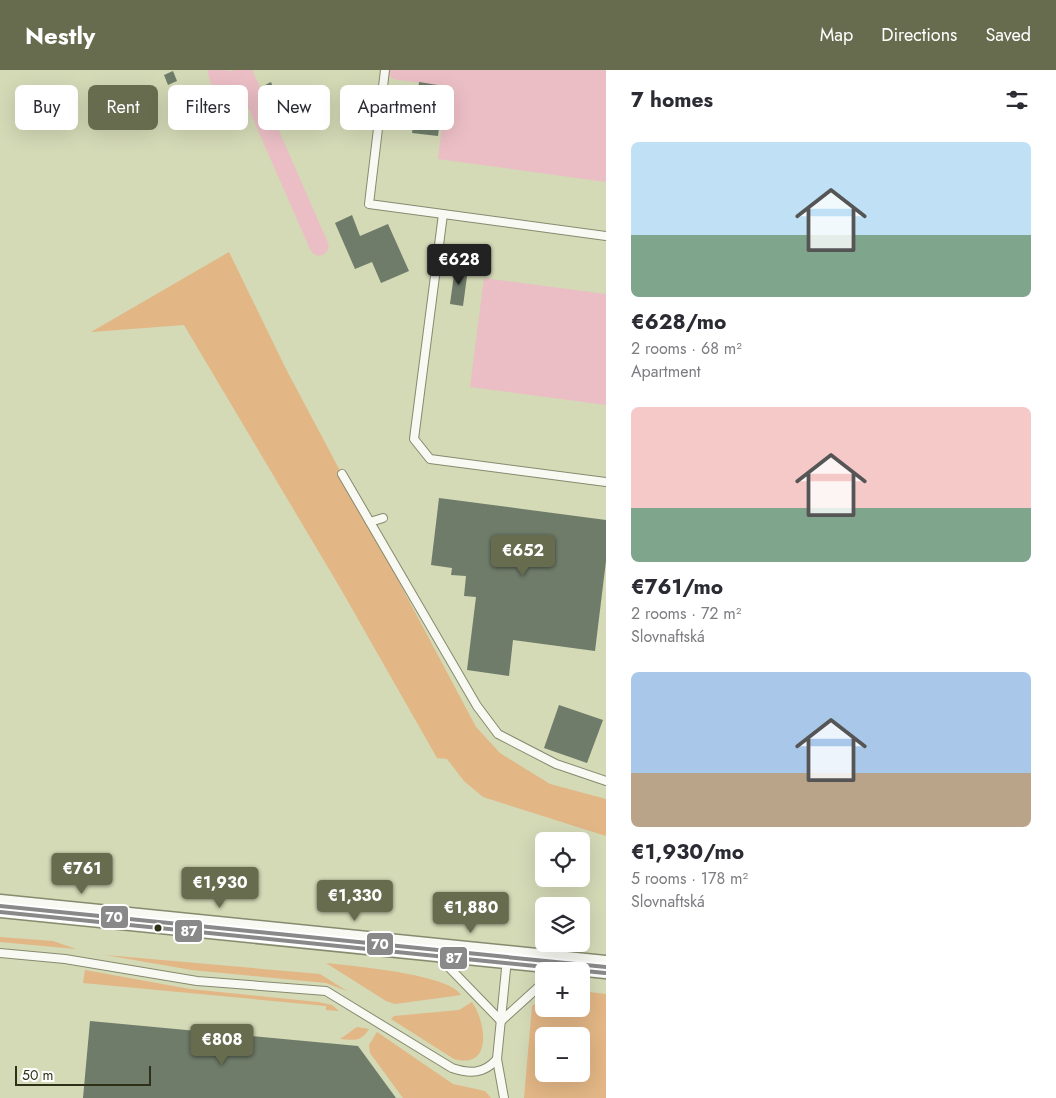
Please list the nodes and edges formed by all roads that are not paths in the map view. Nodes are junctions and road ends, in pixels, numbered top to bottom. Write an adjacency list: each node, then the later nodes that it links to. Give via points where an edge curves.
1 (385, 70): 2 (lane, via 369,204)
2 (443, 214): 3 (lane); 5 (lane, via 414,439 430,459)
3 (606, 236)
4 (342, 474): 7 (lane)
5 (606, 482)
6 (383, 518): 7 (lane)
7 (370, 522): 8 (lane, via 477,706 498,734 556,764)
8 (606, 781)
9 (0, 906): 10 (main road)
10 (431, 949): 12 (main road); 17 (lane)
11 (0, 953): 18 (lane, via 65,959 197,981 326,992 452,1068 466,1073 479,1072 490,1067)
12 (507, 957): 13 (main road); 17 (lane)
13 (535, 962)
14 (590, 967): 15 (main road)
15 (606, 967)
16 (535, 990): 17 (lane)
17 (501, 1021): 18 (lane)
18 (496, 1059): 19 (lane)
19 (504, 1098)

